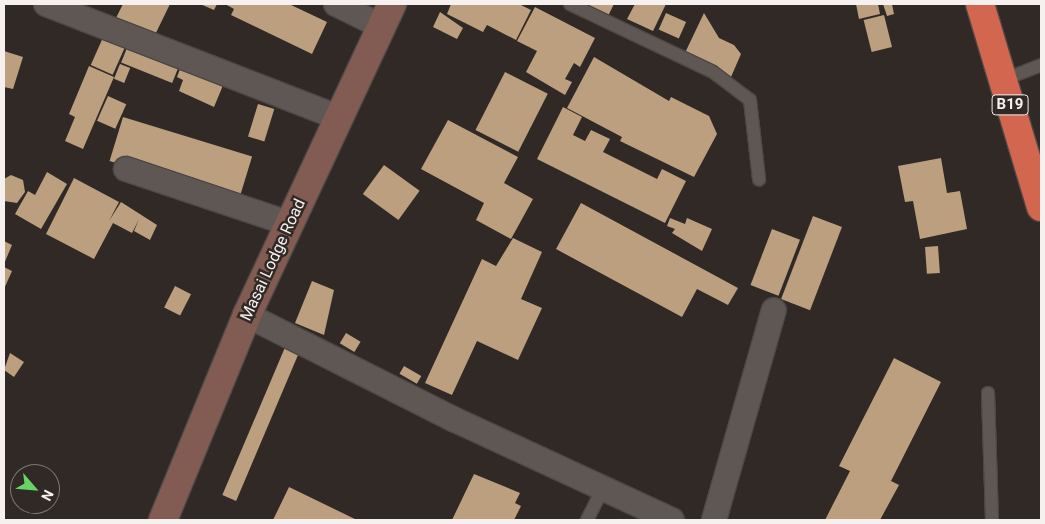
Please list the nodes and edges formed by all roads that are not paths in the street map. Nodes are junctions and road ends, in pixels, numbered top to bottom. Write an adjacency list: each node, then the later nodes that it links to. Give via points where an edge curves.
1 (46, 4): 8 (street)
2 (336, 4): 5 (street)
3 (570, 4): 10 (lane, via 713,72 750,100)
4 (980, 4): 7 (highway, B19)
5 (388, 16): 8 (street, Masai Lodge Road)
6 (1041, 66): 7 (lane)
7 (1003, 80): 11 (highway, B19)
8 (338, 117): 12 (street, Masai Lodge Road)
9 (126, 169): 12 (street)
10 (759, 179)
11 (1039, 194)
12 (290, 224): 14 (street, Masai Lodge Road)
13 (774, 310): 20 (street)
14 (247, 315): 16 (street); 17 (street, Masai Lodge Road)
15 (988, 393): 21 (lane)
16 (603, 488): 18 (lane); 19 (street)
17 (163, 520)
18 (587, 520)
19 (672, 520)
20 (714, 520)
21 (992, 520)

